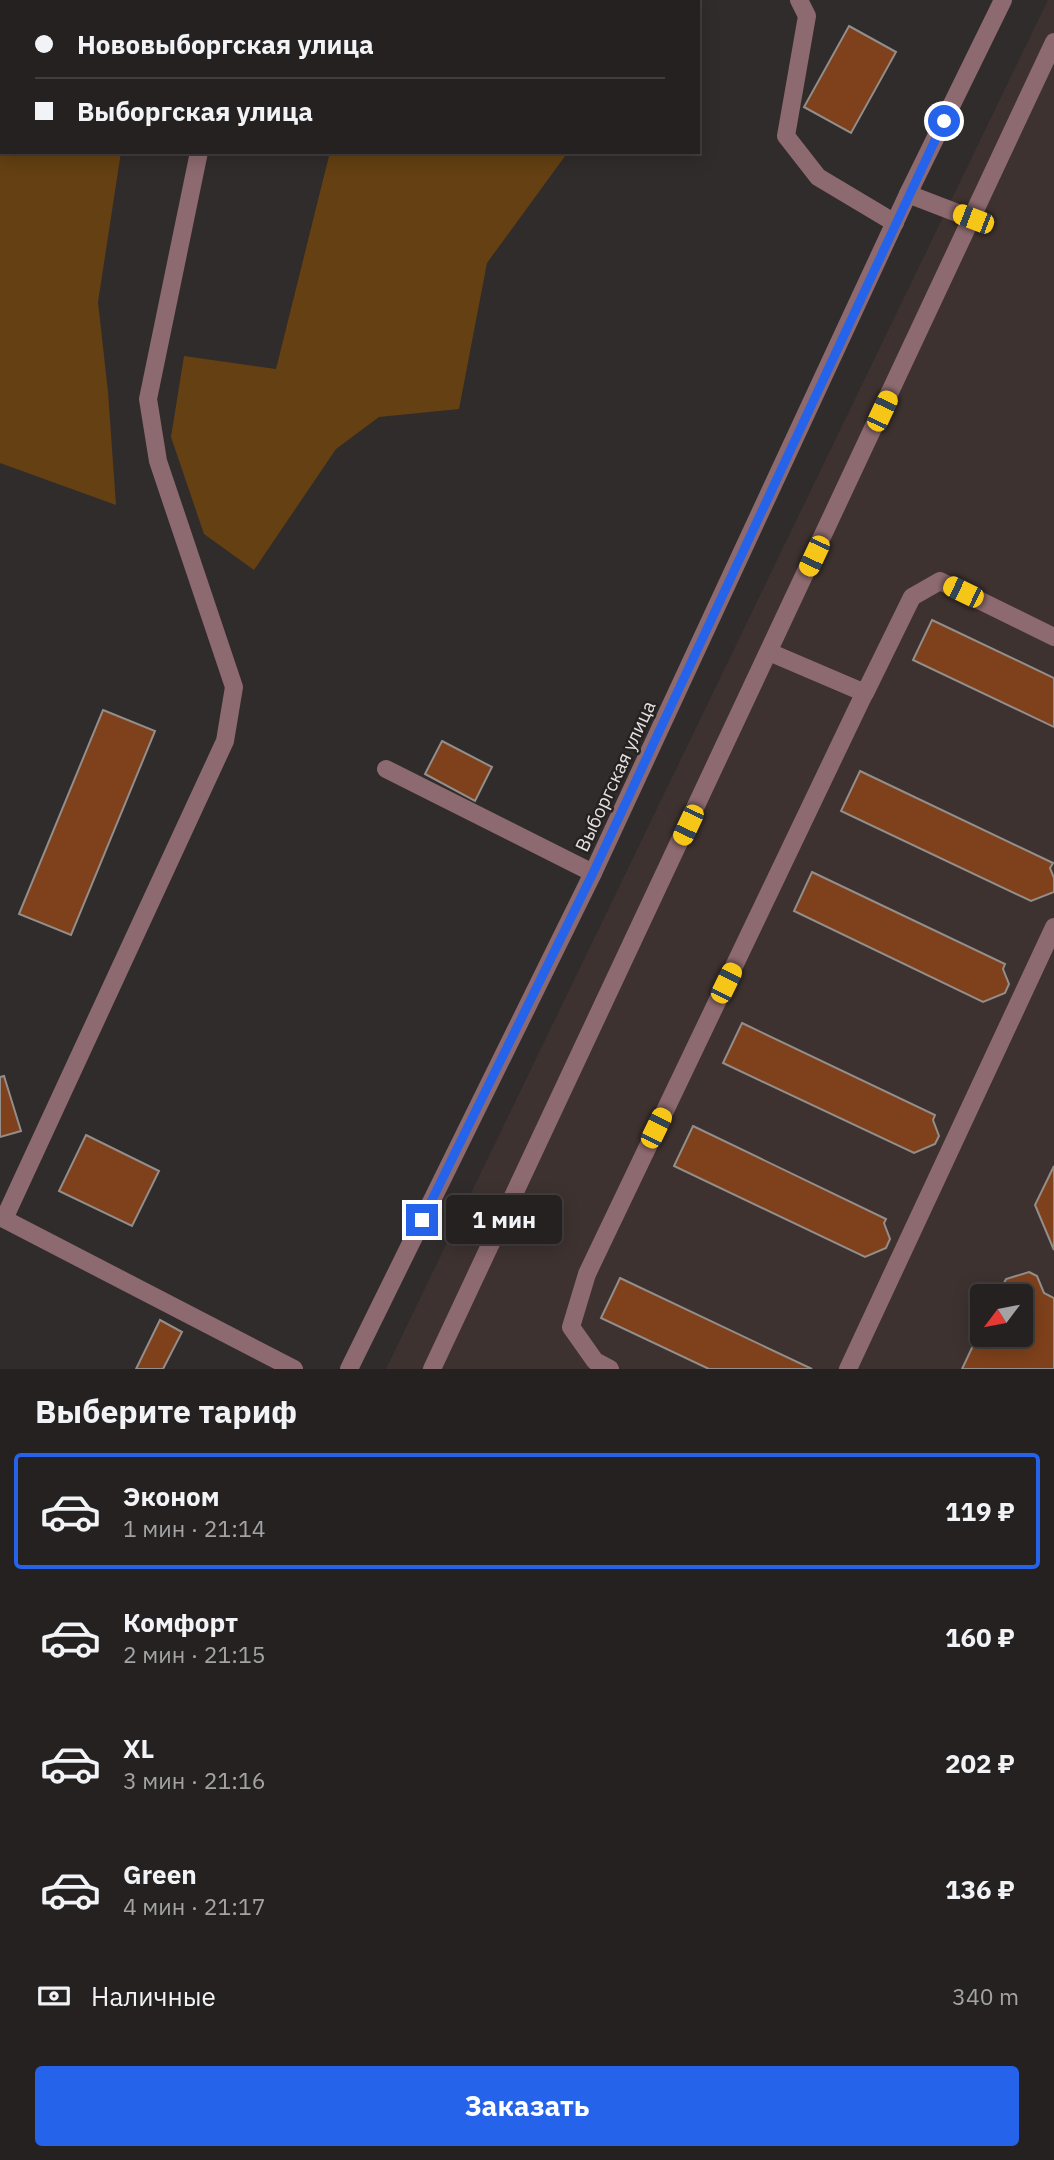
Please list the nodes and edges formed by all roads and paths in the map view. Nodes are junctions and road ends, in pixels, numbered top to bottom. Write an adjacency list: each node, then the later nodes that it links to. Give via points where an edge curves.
1 (799, 0): 7 (street, via 807,16 786,135 818,177)
2 (1003, 0): 5 (street, Выборгская улица)
3 (1054, 42): 6 (street)
4 (199, 154): 14 (street, via 148,400 158,461 234,687 225,741)
5 (908, 194): 6 (street); 7 (street, Выборгская улица)
6 (973, 219): 9 (street)
7 (895, 223): 12 (street, Выборгская улица)
8 (1054, 637): 10 (street, via 940,581 912,597)
9 (769, 652): 10 (street); 17 (street)
10 (865, 692): 18 (street, via 587,1274 570,1327 595,1361)
11 (386, 769): 12 (street)
12 (593, 873): 16 (street, Выборгская улица)
13 (1054, 928): 19 (street)
14 (2, 1218): 15 (street)
15 (294, 1369)
16 (349, 1369)
17 (432, 1369)
18 (610, 1369)
19 (848, 1369)

